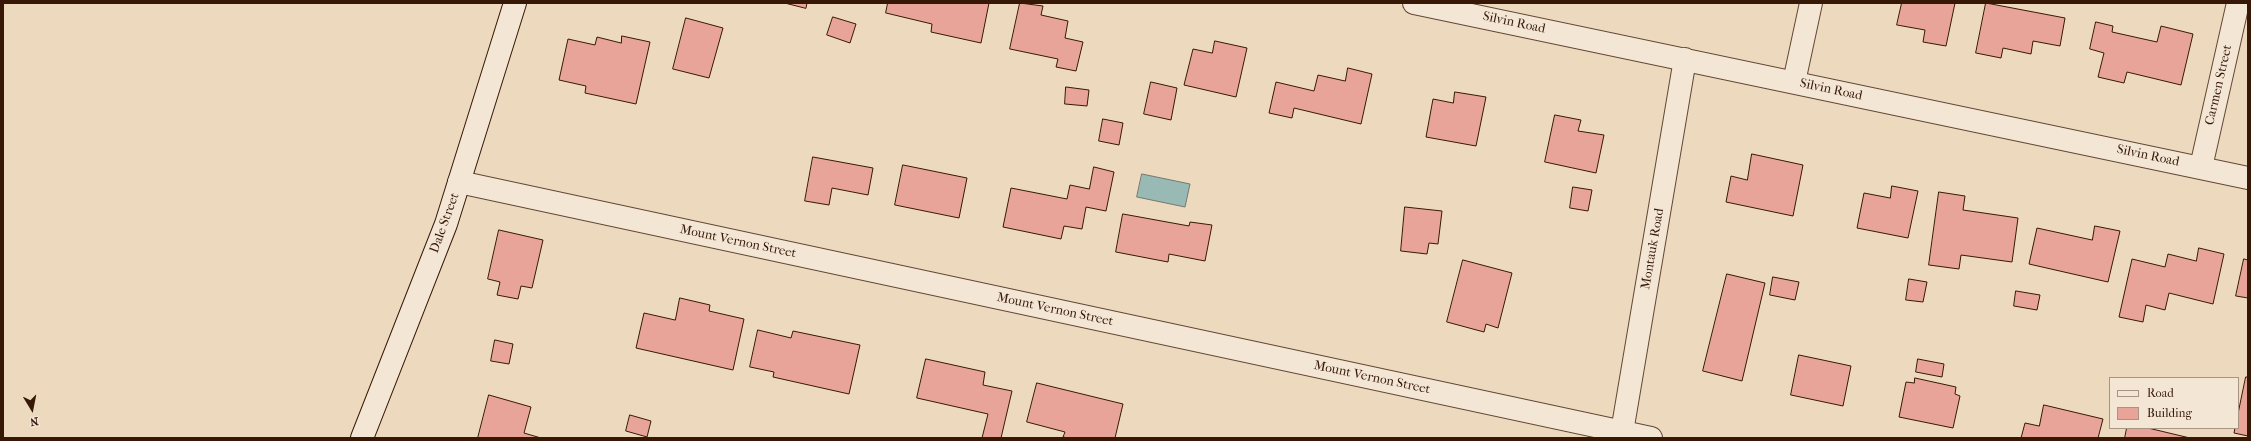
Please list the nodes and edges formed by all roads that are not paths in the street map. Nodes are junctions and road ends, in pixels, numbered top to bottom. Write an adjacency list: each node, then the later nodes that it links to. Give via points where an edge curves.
1 (515, 3): 9 (street, Dale Street)
2 (1417, 3): 5 (street, Silvin Road)
3 (1811, 3): 6 (street)
4 (2238, 3): 7 (street, Carmen Street)
5 (1685, 59): 6 (street, Silvin Road); 10 (street, Montauk Road)
6 (1794, 82): 7 (street, Silvin Road)
7 (2200, 167): 8 (street, Silvin Road)
8 (2248, 178)
9 (459, 182): 10 (street, Mount Vernon Street); 11 (street, Dale Street, via 446,224)
10 (1623, 435): 12 (street, Mount Vernon Street)
11 (362, 438)
12 (1651, 438)

